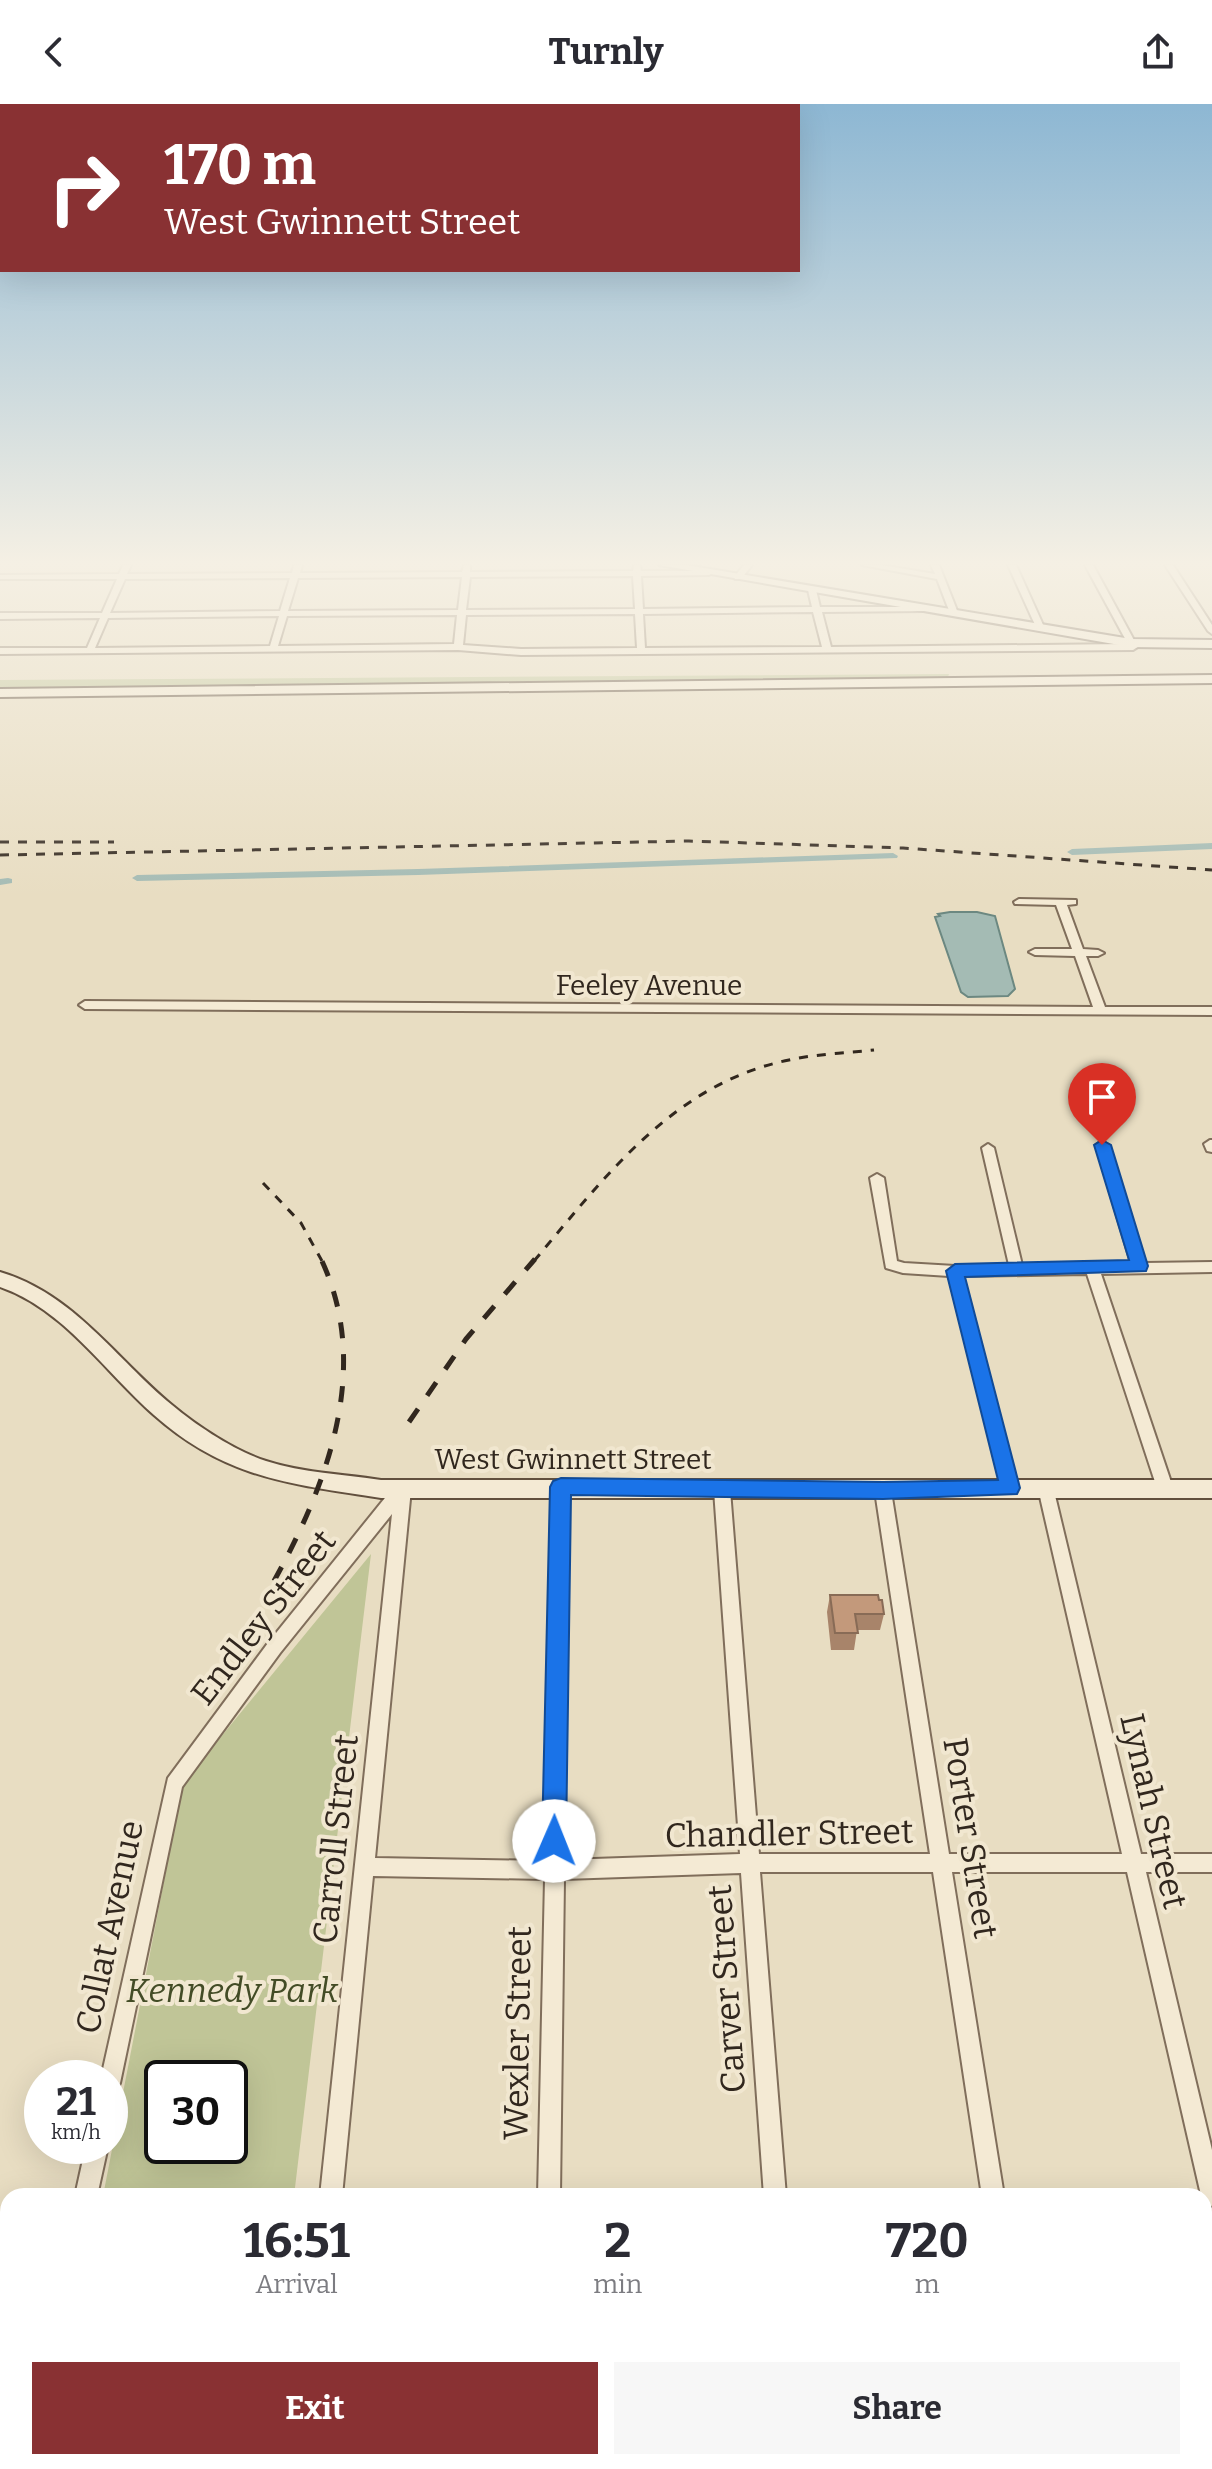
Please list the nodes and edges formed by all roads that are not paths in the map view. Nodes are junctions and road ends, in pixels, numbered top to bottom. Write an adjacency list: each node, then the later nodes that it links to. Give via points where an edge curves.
1 (1212, 680): 2 (main road)
2 (0, 693)
3 (1019, 902): 5 (street, via 1066,902)
4 (1035, 952): 5 (street)
5 (1079, 952): 6 (street); 9 (street)
6 (1098, 953)
7 (85, 1005): 9 (street, Feeley Avenue)
8 (1212, 1011): 9 (street, Feeley Avenue)
9 (1101, 1012)
10 (1102, 1145): 13 (street)
11 (988, 1148): 14 (street)
12 (877, 1178): 17 (street, via 891,1264)
13 (1139, 1266): 15 (street); 16 (street)
14 (1016, 1267): 16 (street); 17 (street)
15 (1212, 1267)
16 (1092, 1268): 23 (street)
17 (955, 1271): 21 (street)
18 (0, 1279): 20 (main road, West Gwinnett Street, via 49,1303 167,1414 258,1468)
19 (561, 1487): 20 (main road, West Gwinnett Street); 24 (main road, West Gwinnett Street); 33 (street, Wexler Street)
20 (403, 1488): 27 (street, Endley Street, via 274,1648); 32 (street, Carroll Street)
21 (1010, 1488): 22 (main road, West Gwinnett Street); 26 (main road, West Gwinnett Street)
22 (1046, 1488): 23 (main road, West Gwinnett Street); 31 (street, Lynah Street)
23 (1165, 1488): 25 (main road, West Gwinnett Street)
24 (722, 1490): 26 (main road, West Gwinnett Street); 29 (street, Carver Street)
25 (1212, 1490)
26 (883, 1491): 28 (street, Porter Street)
27 (174, 1784): 34 (street, Collat Avenue)
28 (940, 1862): 29 (street, Chandler Street); 31 (street, Chandler Street); 40 (street, Porter Street)
29 (751, 1863): 33 (street, Chandler Street); 39 (street, Carver Street)
30 (1212, 1863): 31 (street, Chandler Street)
31 (1134, 1864): 41 (street, Lynah Street)
32 (367, 1867): 33 (street, Chandler Street); 37 (street, Carroll Street)
33 (554, 1870): 38 (street, Wexler Street)
34 (115, 2060)
35 (93, 2164): 36 (street)
36 (88, 2188)
37 (332, 2188)
38 (549, 2188)
39 (774, 2188)
40 (992, 2188)
41 (1210, 2188)

